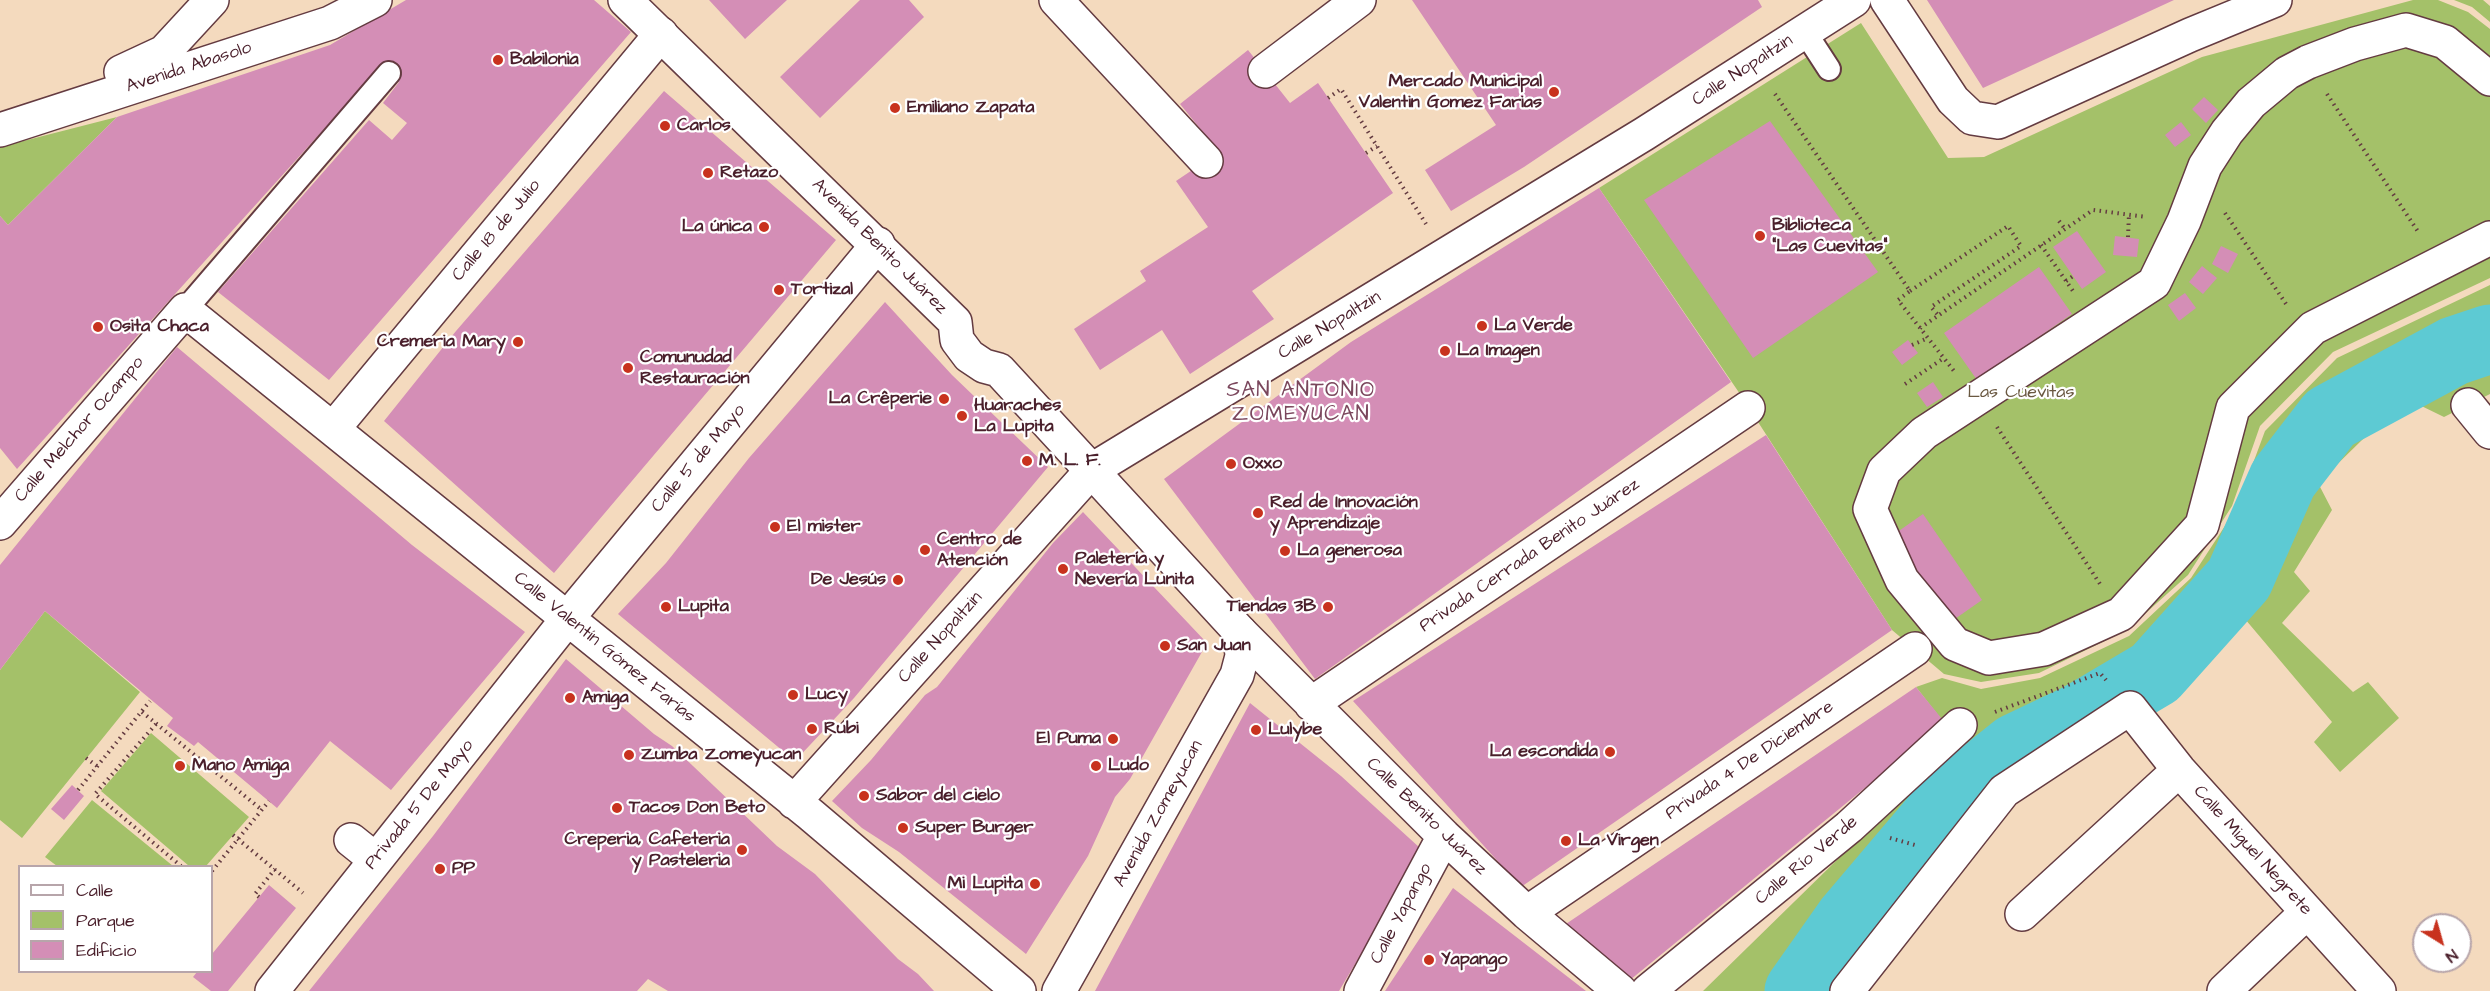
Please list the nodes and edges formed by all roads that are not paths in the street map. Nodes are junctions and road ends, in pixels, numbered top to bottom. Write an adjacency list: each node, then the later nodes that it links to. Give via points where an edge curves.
1 (212, 0): 15 (street, via 164,52)
2 (375, 0): 15 (street, Avenida Abasolo, via 330,23)
3 (625, 0): 10 (street, Avenida Benito Juárez)
4 (1056, 0): 16 (street)
5 (1359, 0): 12 (street)
6 (1854, 0): 9 (street, Calle Nopaltzin)
7 (1887, 0): 8 (street, via 1953,100 1972,118 1998,122)
8 (2275, 0)
9 (1812, 17): 11 (lane); 24 (street, Calle Nopaltzin, via 1604,159)
10 (661, 34): 18 (street, Avenida Benito Juárez); 22 (street, Calle 18 de Julio)
11 (1829, 69)
12 (1265, 71)
13 (2490, 79): 17 (street, via 2445,42 2406,30 2308,62 2287,73 2251,103 2205,166 2154,284 1924,433 1884,471 1870,509 1902,580 1955,644 1989,658 2044,649 2121,614 2202,525 2233,408 2313,327)
14 (389, 80): 19 (lane, via 370,107)
15 (0, 130)
16 (1206, 161)
17 (2490, 238)
18 (878, 244): 24 (street, Avenida Benito Juárez, via 955,322 957,340 969,356 999,370); 26 (street, Calle 5 de Mayo)
19 (185, 310): 22 (street, Calle Valentín Gómez Farías); 25 (street, Calle Melchor Ocampo)
20 (2468, 405): 23 (street)
21 (1748, 408): 29 (street, Privada Cerrada Benito Juárez)
22 (333, 429): 26 (street, Calle Valentín Gómez Farías)
23 (2490, 432)
24 (1092, 470): 27 (street, Avenida Benito Juárez); 32 (street, Calle Nopaltzin)
25 (5, 504)
26 (568, 619): 32 (street, Calle Valentín Gómez Farías); 35 (street, Privada 5 De Mayo)
27 (1240, 632): 29 (street, Calle Benito Juárez); 41 (street, Avenida Zomeyucan, via 1242,656 1238,675)
28 (1915, 649): 37 (street, Privada 4 De Diciembre)
29 (1311, 704): 33 (street, Calle Benito Juárez)
30 (1960, 725): 44 (street, Calle Río Verde, via 1849,827)
31 (2179, 770): 36 (street, Calle Miguel Negrete); 38 (street); 45 (street, Calle Miguel Negrete, via 2130,708 2004,791)
32 (794, 802): 40 (street, Calle Valentín Gómez Farías)
33 (1444, 836): 37 (street, Calle Benito Juárez); 42 (street, Calle Yapango)
34 (351, 840): 35 (street)
35 (376, 860): 39 (street, Privada 5 De Mayo)
36 (2307, 912): 46 (street); 47 (street, Calle Miguel Negrete)
37 (1527, 913): 43 (street, Calle Benito Juárez)
38 (2022, 914)
39 (272, 991)
40 (1019, 991)
41 (1059, 991)
42 (1361, 991)
43 (1620, 991)
44 (1648, 991)
45 (1847, 991)
46 (2224, 991)
47 (2379, 991)

